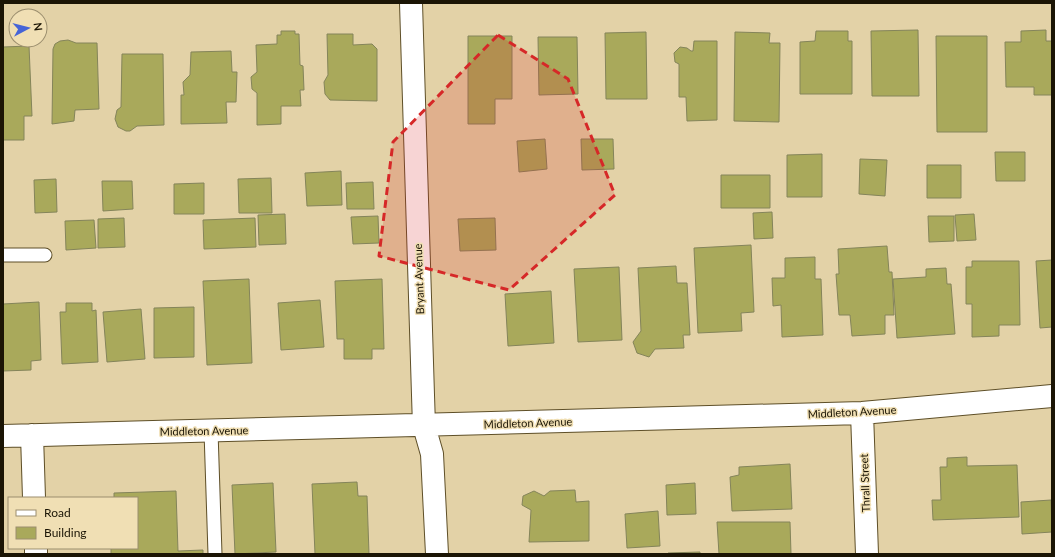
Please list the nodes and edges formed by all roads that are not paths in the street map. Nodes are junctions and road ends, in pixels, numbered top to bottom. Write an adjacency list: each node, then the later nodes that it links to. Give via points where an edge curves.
1 (411, 3): 6 (street, Bryant Avenue)
2 (3, 255): 3 (lane)
3 (45, 255)
4 (1052, 396): 5 (street, Middleton Avenue)
5 (862, 413): 6 (street, Middleton Avenue); 13 (street, Thrall Street)
6 (424, 426): 7 (street, Middleton Avenue); 12 (street, Bryant Avenue, via 432,454)
7 (211, 431): 8 (street, Middleton Avenue); 11 (lane)
8 (32, 435): 9 (street, Middleton Avenue); 10 (street)
9 (3, 436)
10 (34, 497)
11 (215, 554)
12 (437, 554)
13 (867, 554)

